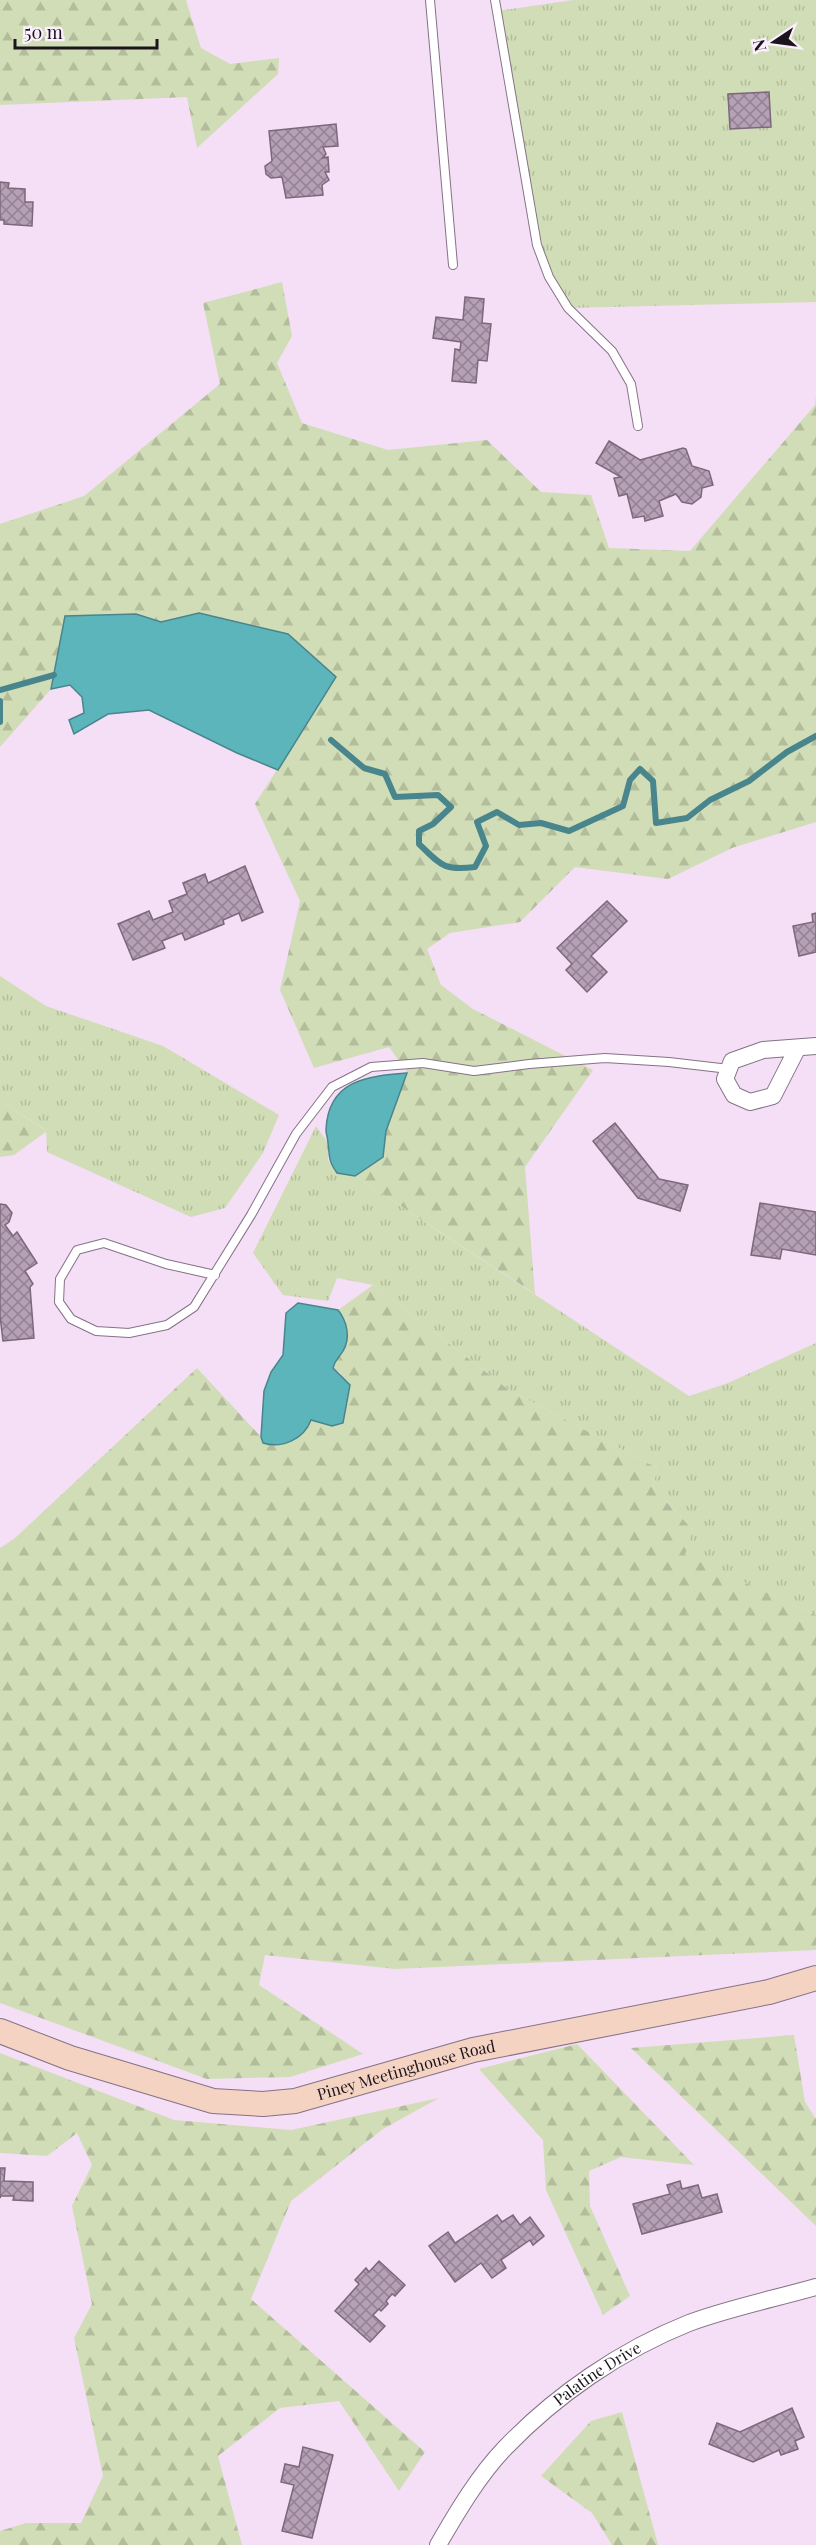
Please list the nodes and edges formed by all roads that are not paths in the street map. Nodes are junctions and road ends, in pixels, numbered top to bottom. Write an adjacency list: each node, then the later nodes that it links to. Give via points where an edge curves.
1 (430, 0): 3 (lane)
2 (495, 0): 4 (lane, via 537,245 549,277 568,308 612,351 631,384)
3 (453, 265)
4 (638, 426)
5 (816, 1046): 6 (street)
6 (797, 1049): 7 (street, via 763,1050 732,1061); 7 (street, via 773,1096 750,1102 734,1095 725,1079)
7 (729, 1069): 8 (lane, via 605,1058 474,1071 423,1063 371,1067 332,1088 296,1134)
8 (215, 1275): 8 (lane, via 194,1307 167,1325 129,1333 96,1331 71,1319 59,1302 60,1279 77,1250 104,1243 166,1264)
9 (816, 1978): 10 (main road, Piney Meetinghouse Road, via 769,1992 473,2050 294,2101 263,2104 213,2101 70,2058)
10 (0, 2031)
11 (816, 2287): 12 (street, Palatine Drive, via 690,2323 630,2350 552,2405 504,2449)
12 (438, 2545)

